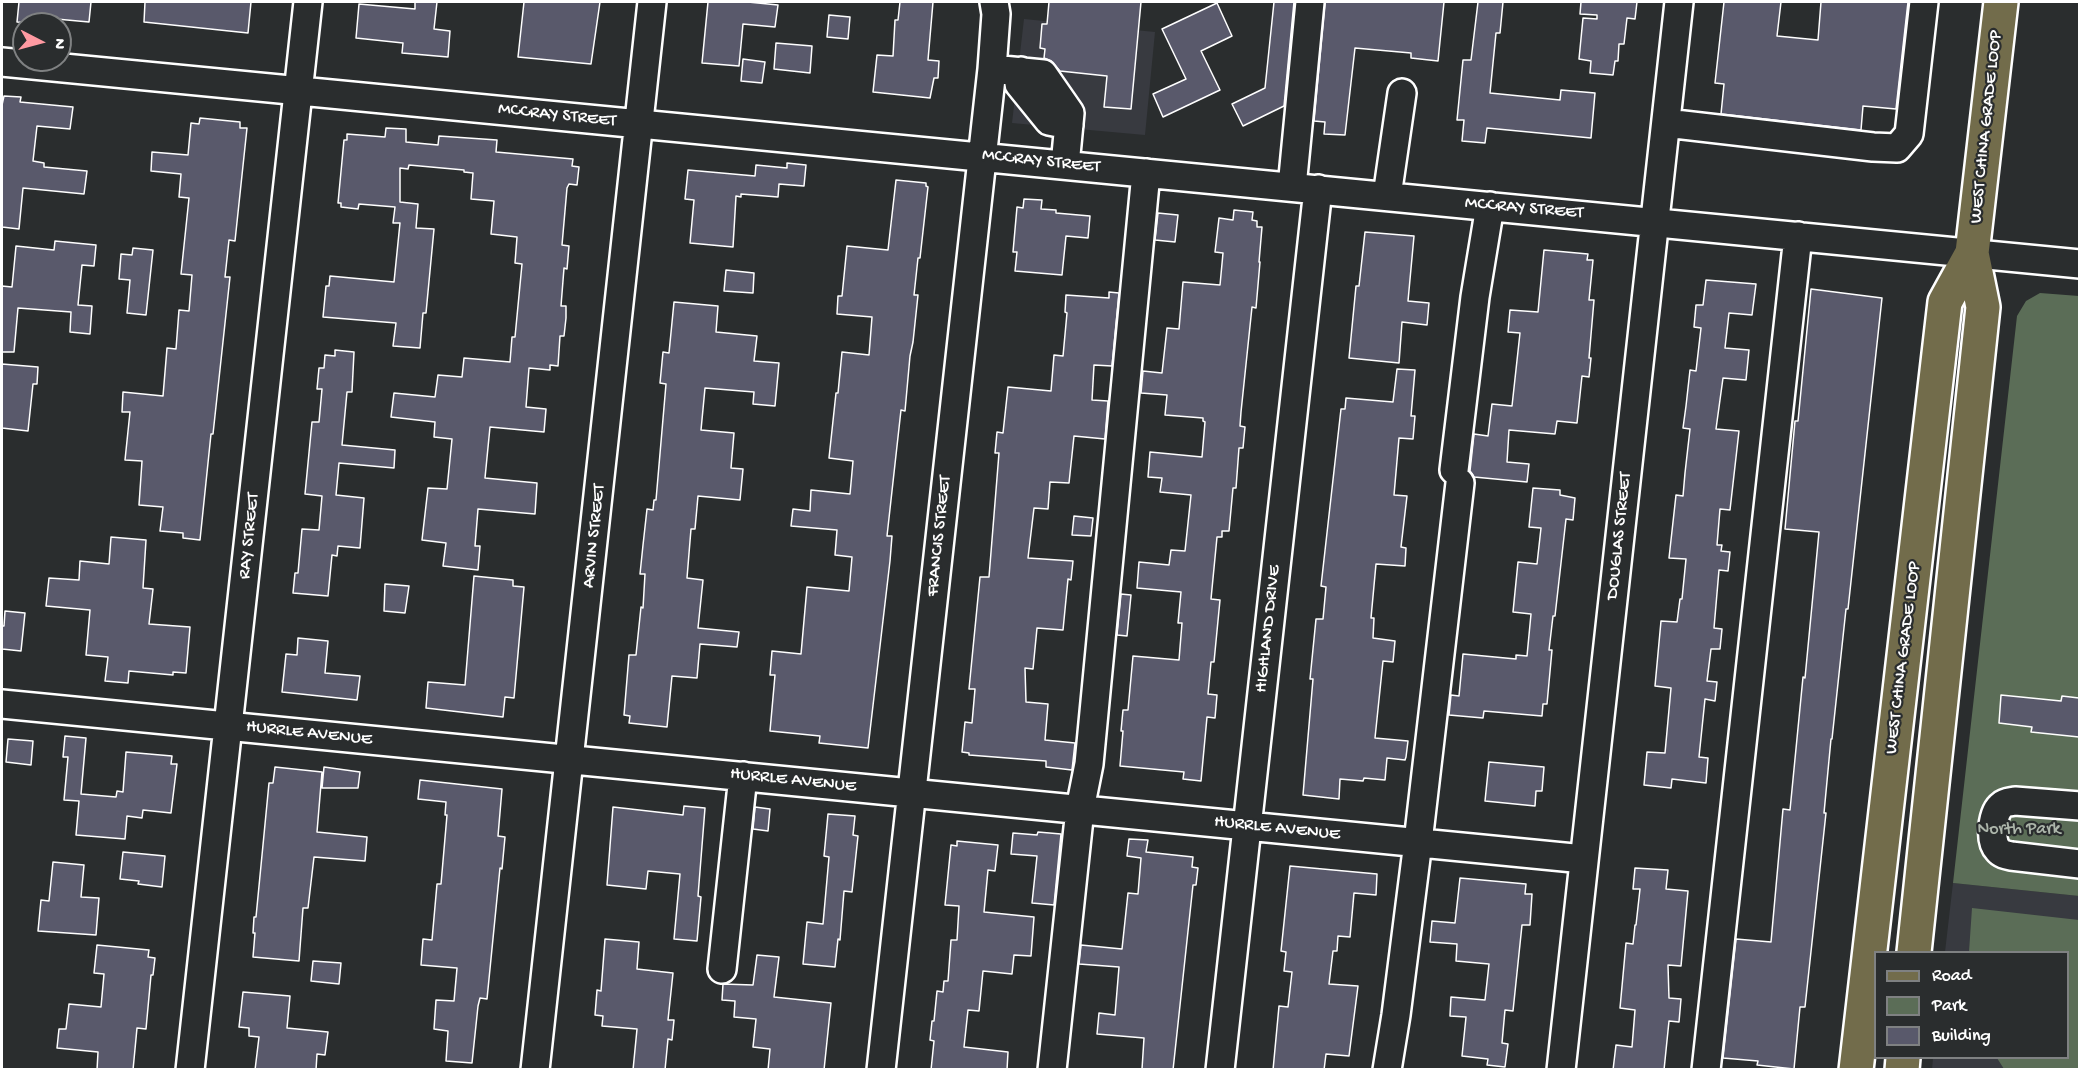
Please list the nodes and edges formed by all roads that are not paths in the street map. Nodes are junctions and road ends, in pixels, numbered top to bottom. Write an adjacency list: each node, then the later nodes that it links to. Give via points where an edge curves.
1 (308, 2): 10 (street, RAY STREET)
2 (652, 2): 13 (street, ARVIN STREET)
3 (994, 2): 9 (street, FRANCIS STREET)
4 (1310, 2): 17 (street)
5 (1679, 2): 12 (street, DOUGLAS STREET)
6 (1924, 2): 12 (street, via 1909,135 1897,148)
7 (2001, 2): 23 (main road, WEST CHINA GRADE LOOP)
8 (2, 62): 10 (street, MCCRAY STREET)
9 (992, 69): 14 (street, FRANCIS STREET); 15 (street, via 1043,75 1070,113)
10 (298, 91): 13 (street, MCCRAY STREET); 26 (street, RAY STREET)
11 (1402, 93): 19 (street)
12 (1666, 123): 21 (street, DOUGLAS STREET)
13 (639, 124): 14 (street, MCCRAY STREET); 27 (street, ARVIN STREET)
14 (981, 157): 15 (street, MCCRAY STREET); 29 (street, FRANCIS STREET)
15 (1065, 165): 16 (street, MCCRAY STREET)
16 (1146, 173): 17 (street, MCCRAY STREET); 31 (street, via 1089,764)
17 (1292, 187): 18 (street, MCCRAY STREET)
18 (1318, 189): 19 (street, MCCRAY STREET); 32 (street, HIGHLAND DRIVE)
19 (1387, 196): 20 (street, MCCRAY STREET)
20 (1490, 206): 21 (street, MCCRAY STREET); 33 (street, via 1475,297)
21 (1655, 222): 22 (street, MCCRAY STREET); 34 (street, DOUGLAS STREET)
22 (1798, 236): 23 (street, MCCRAY STREET); 45 (street)
23 (1972, 253): 24 (street, MCCRAY STREET); 36 (main road, WEST CHINA GRADE LOOP, via 1983,307); 46 (main road, WEST CHINA GRADE LOOP, via 1945,302)
24 (2079, 264)
25 (2, 704): 26 (street, HURRLE AVENUE)
26 (229, 726): 27 (street, HURRLE AVENUE); 38 (street, RAY STREET)
27 (571, 759): 28 (street, HURRLE AVENUE); 39 (street, ARVIN STREET)
28 (743, 776): 29 (street, HURRLE AVENUE); 37 (street)
29 (912, 793): 31 (street, HURRLE AVENUE); 40 (street, FRANCIS STREET)
30 (2079, 806): 35 (street, via 2005,803 1996,813 1993,840 2000,853 2010,856)
31 (1080, 809): 32 (street, HURRLE AVENUE); 41 (street)
32 (1247, 826): 33 (street, HURRLE AVENUE); 42 (street, HIGHLAND DRIVE)
33 (1418, 842): 34 (street, HURRLE AVENUE); 43 (street)
34 (1584, 859): 44 (street, DOUGLAS STREET)
35 (2079, 864)
36 (1914, 951)
37 (722, 969)
38 (190, 1070)
39 (535, 1070)
40 (881, 1070)
41 (1052, 1070)
42 (1220, 1070)
43 (1387, 1070)
44 (1561, 1070)
45 (1706, 1070)
46 (1856, 1070)

